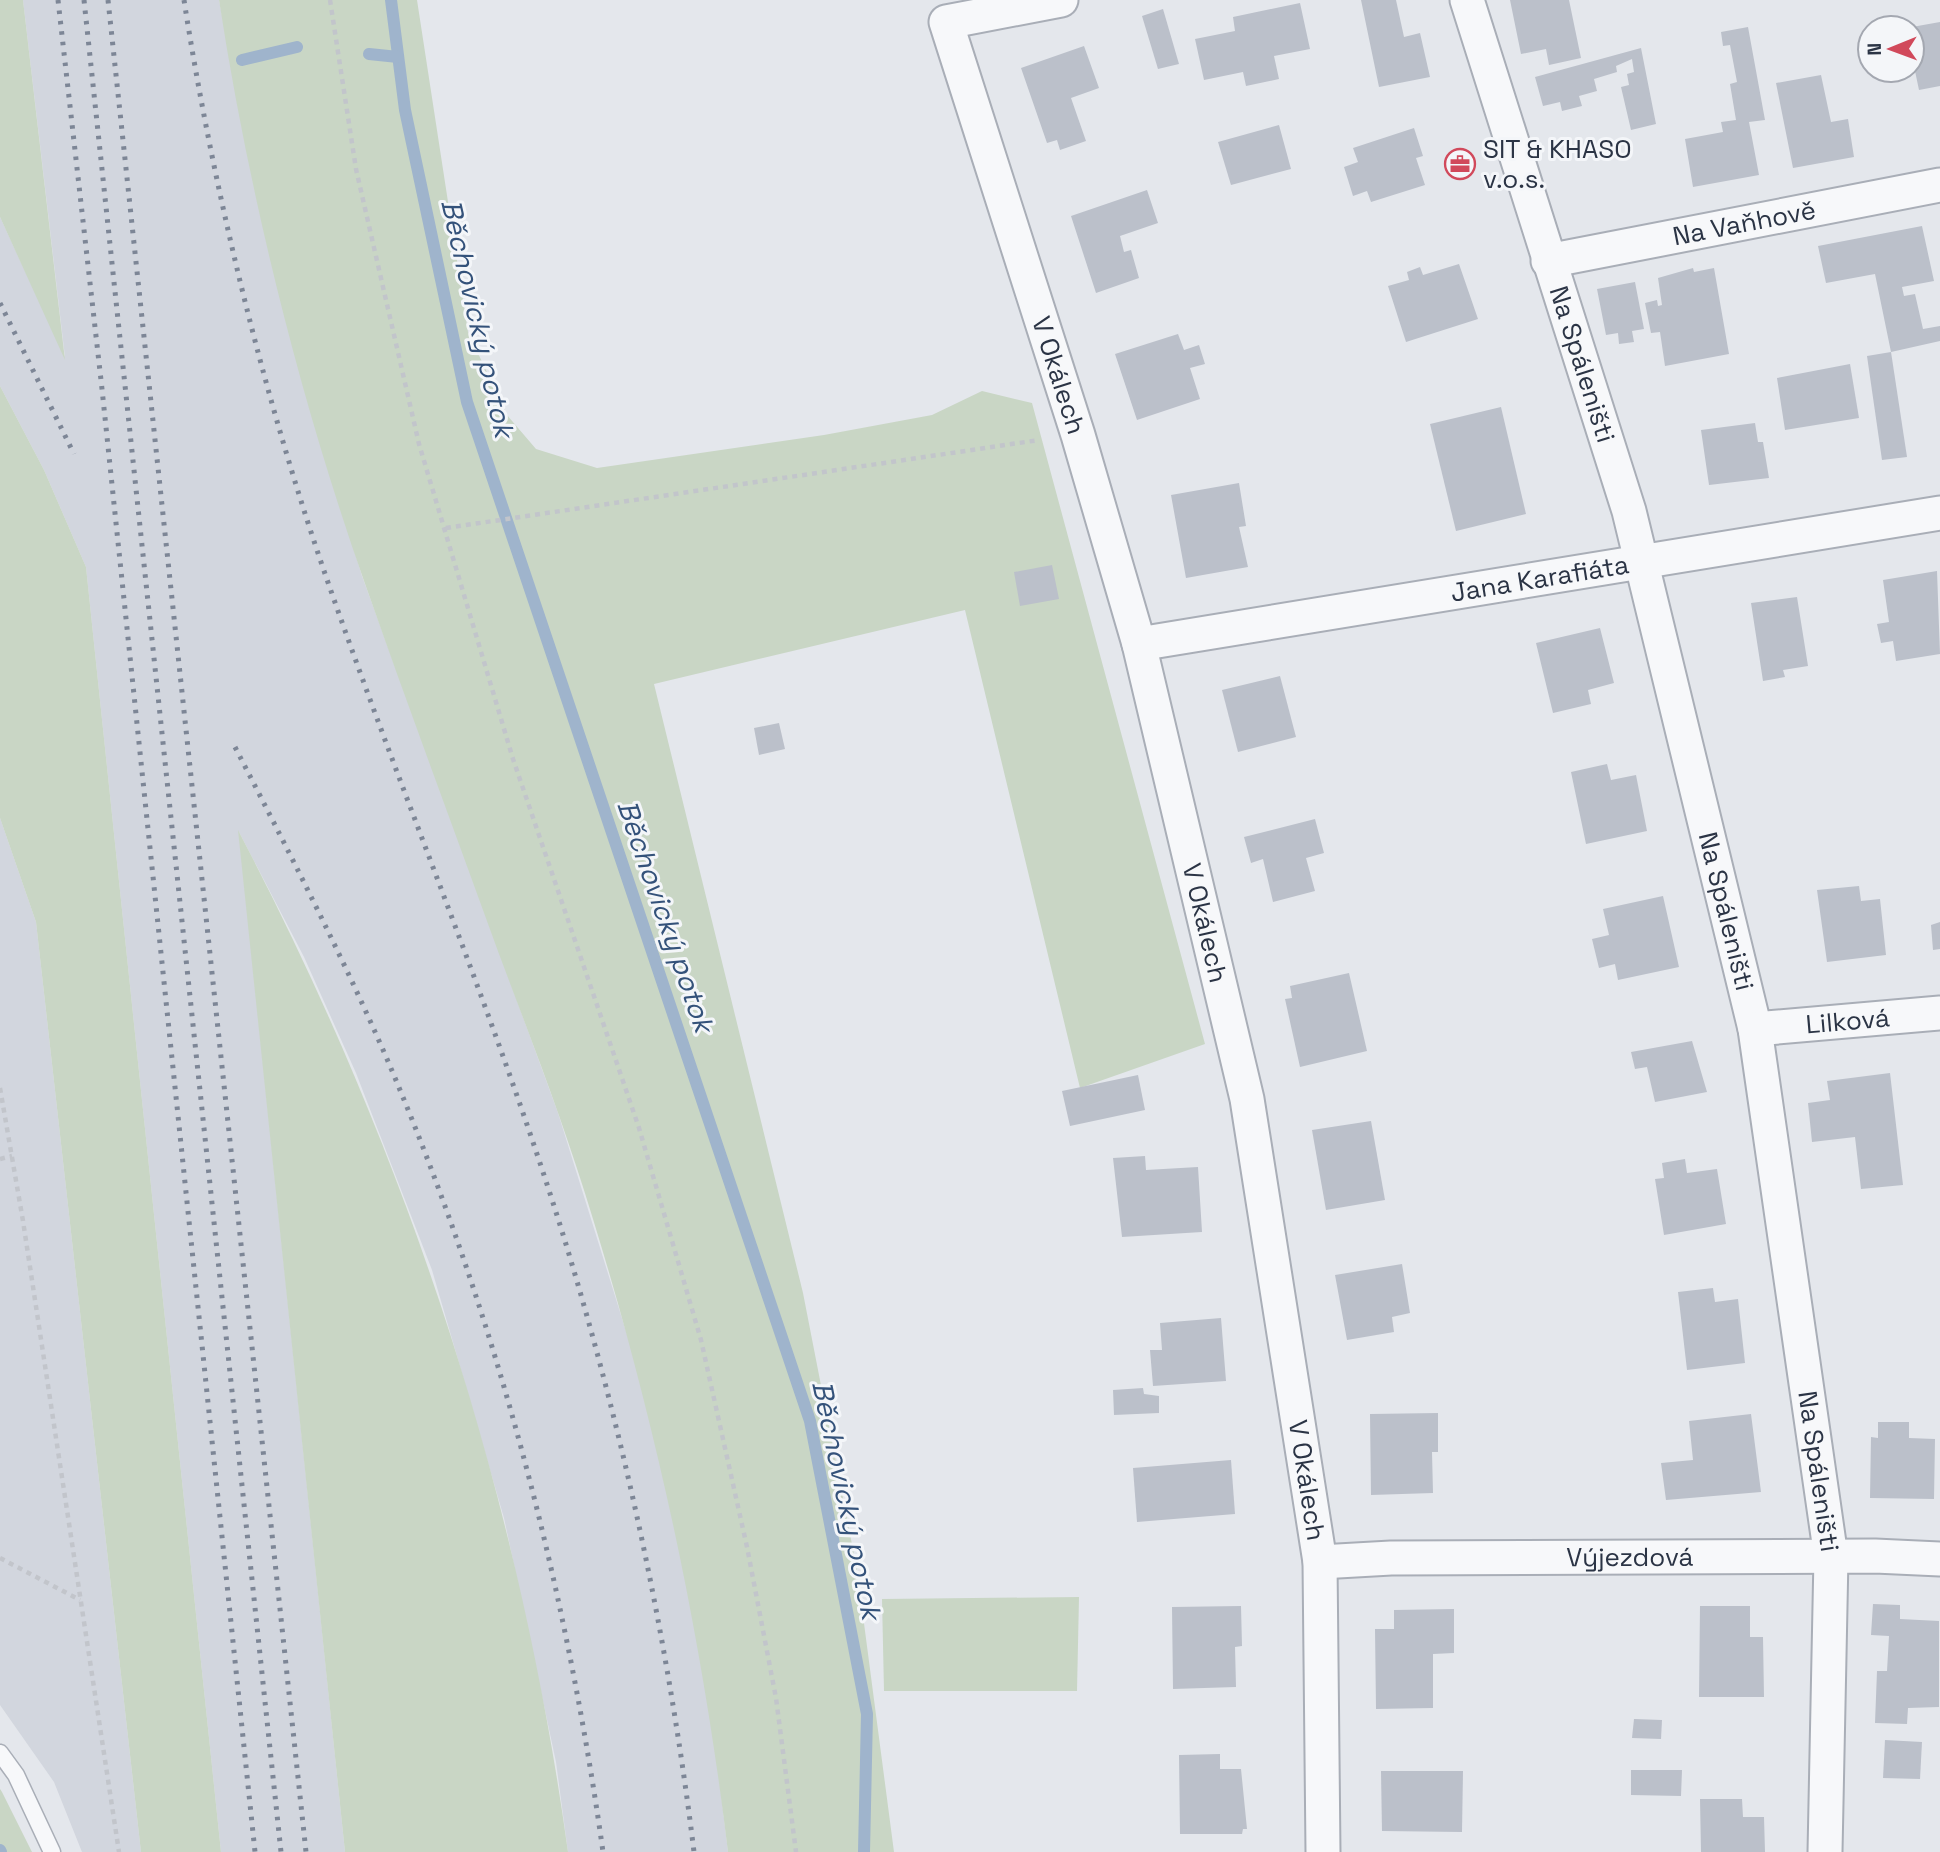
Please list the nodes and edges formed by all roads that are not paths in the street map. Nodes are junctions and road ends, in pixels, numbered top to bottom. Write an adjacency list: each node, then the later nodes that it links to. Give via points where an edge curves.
1 (1061, 0): 7 (street, V Okálech, via 946,22 1078,435)
2 (1467, 0): 4 (street, Na Spáleništi)
3 (1940, 185): 4 (street, Na Vaňhově)
4 (1548, 261): 6 (street, Na Spáleništi)
5 (1940, 513): 6 (street, Jana Karafiáta)
6 (1642, 561): 7 (street, Jana Karafiáta); 9 (street, Na Spáleništi)
7 (1139, 644): 12 (street, V Okálech, via 1247,1098)
8 (1940, 1013): 9 (street, Lilková)
9 (1755, 1029): 10 (street, Na Spáleništi)
10 (1831, 1557): 11 (street, Výjezdová); 12 (street, Výjezdová); 16 (street, Na Spáleništi)
11 (1940, 1559)
12 (1320, 1562): 15 (street, V Okálech)
13 (0, 1753): 14 (lane, via 16,1775)
14 (52, 1852)
15 (1323, 1852)
16 (1825, 1852)

